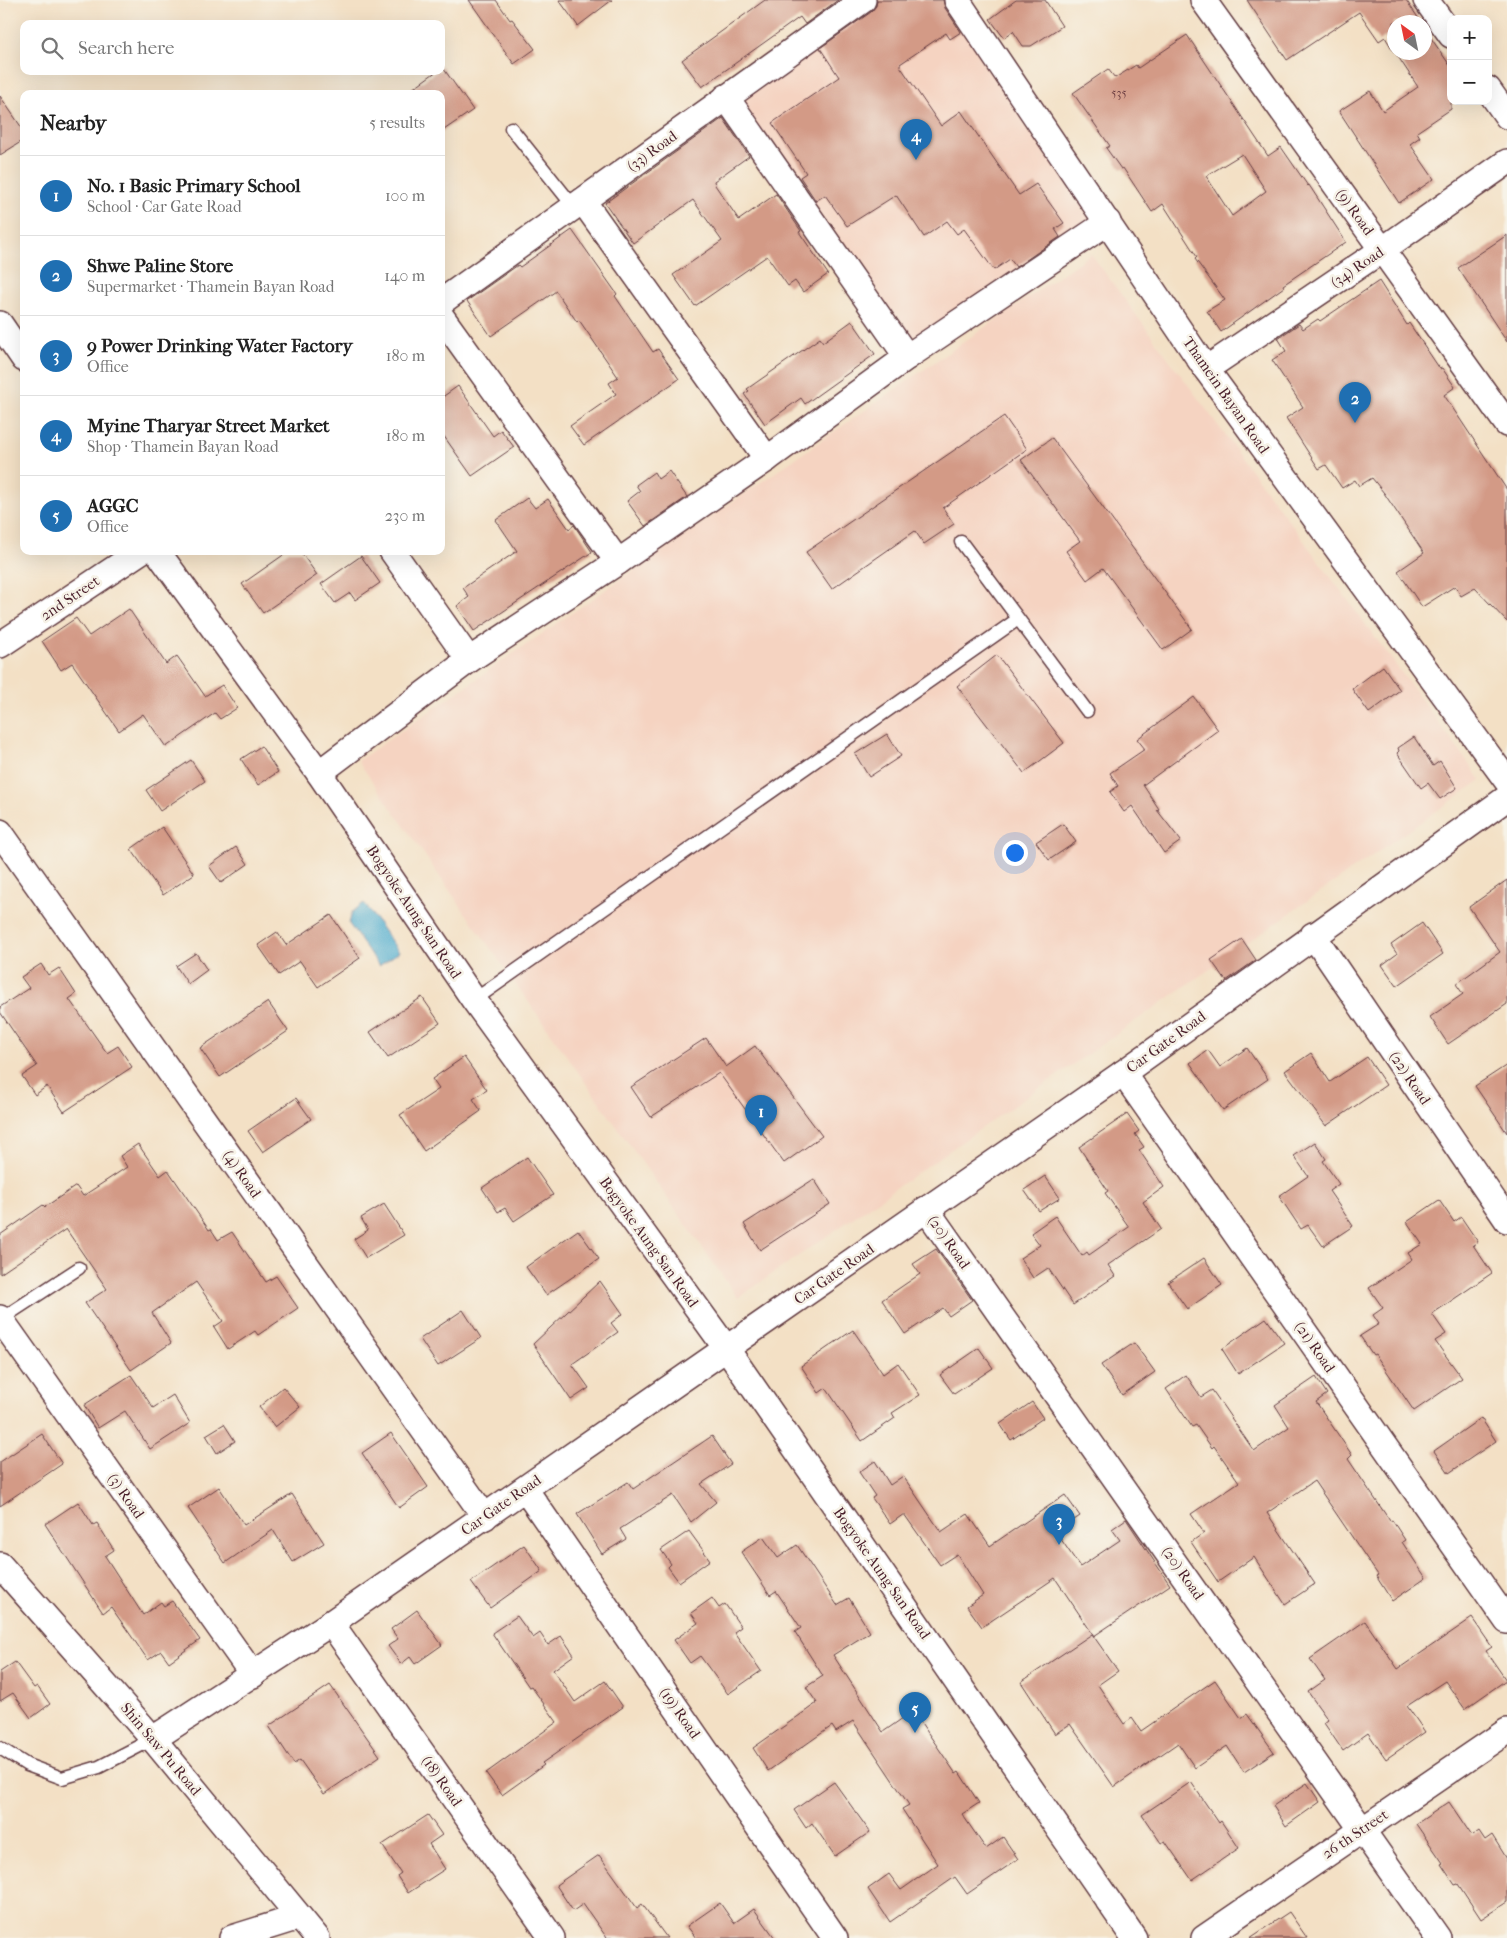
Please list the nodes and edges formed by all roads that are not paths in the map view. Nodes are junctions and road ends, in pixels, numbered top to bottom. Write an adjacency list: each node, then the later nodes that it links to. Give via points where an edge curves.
1 (863, 0): 7 (street, (33) Road)
2 (957, 0): 12 (street, Thamein Bayan Road)
3 (1203, 0): 13 (street, (9) Road)
4 (1426, 0): 5 (street)
5 (1447, 29)
6 (1492, 95): 8 (street)
7 (726, 97): 11 (street, (33) Road); 16 (street)
8 (1507, 116)
9 (511, 128): 11 (lane)
10 (1507, 162): 13 (street, (34) Road)
11 (579, 204): 14 (street, (33) Road); 19 (street)
12 (1108, 222): 16 (street); 17 (street, Thamein Bayan Road)
13 (1382, 250): 17 (street, (34) Road); 18 (street, (9) Road)
14 (445, 299)
15 (445, 322): 24 (street)
16 (907, 357): 19 (street)
17 (1206, 369): 30 (street, Thamein Bayan Road)
18 (1507, 424)
19 (767, 459): 24 (street)
20 (961, 542): 25 (lane)
21 (134, 555): 26 (street, 2nd Street)
22 (160, 555): 29 (street, Bogyoke Aung San Road)
23 (395, 555): 27 (street)
24 (618, 562): 27 (street)
25 (1018, 619): 28 (lane); 34 (lane)
26 (0, 645)
27 (469, 660): 29 (street)
28 (1087, 711)
29 (319, 773): 34 (street, Bogyoke Aung San Road)
30 (1507, 781)
31 (1507, 798): 33 (street, Car Gate Road)
32 (0, 832): 42 (street, (4) Road)
33 (1313, 935): 35 (street, Car Gate Road); 37 (street, (22) Road)
34 (474, 1000): 40 (street, Bogyoke Aung San Road)
35 (1123, 1073): 36 (street, Car Gate Road); 44 (street, (21) Road)
36 (926, 1209): 40 (street, Car Gate Road); 50 (street, (20) Road)
37 (1507, 1220)
38 (79, 1268): 39 (lane)
39 (0, 1318): 46 (street, (3) Road)
40 (726, 1348): 41 (street, Car Gate Road); 56 (street, Bogyoke Aung San Road)
41 (525, 1488): 42 (street, Car Gate Road); 55 (street, (19) Road)
42 (485, 1517): 45 (street, Car Gate Road)
43 (0, 1564): 48 (street, Shin Saw Pu Road)
44 (1507, 1621)
45 (332, 1624): 46 (street, Car Gate Road); 54 (street, (18) Road)
46 (253, 1675): 48 (street, Car Gate Road)
47 (1507, 1731): 50 (street, 26 th Street)
48 (153, 1739): 49 (lane, via 99,1767 62,1778 27,1765); 51 (street, Shin Saw Pu Road)
49 (0, 1748)
50 (1363, 1829): 57 (street, 26 th Street); 58 (street, (20) Road)
51 (298, 1917): 52 (street); 53 (street, Shin Saw Pu Road)
52 (232, 1938)
53 (317, 1938)
54 (552, 1938)
55 (835, 1938)
56 (1134, 1938)
57 (1204, 1938)
58 (1438, 1938)

